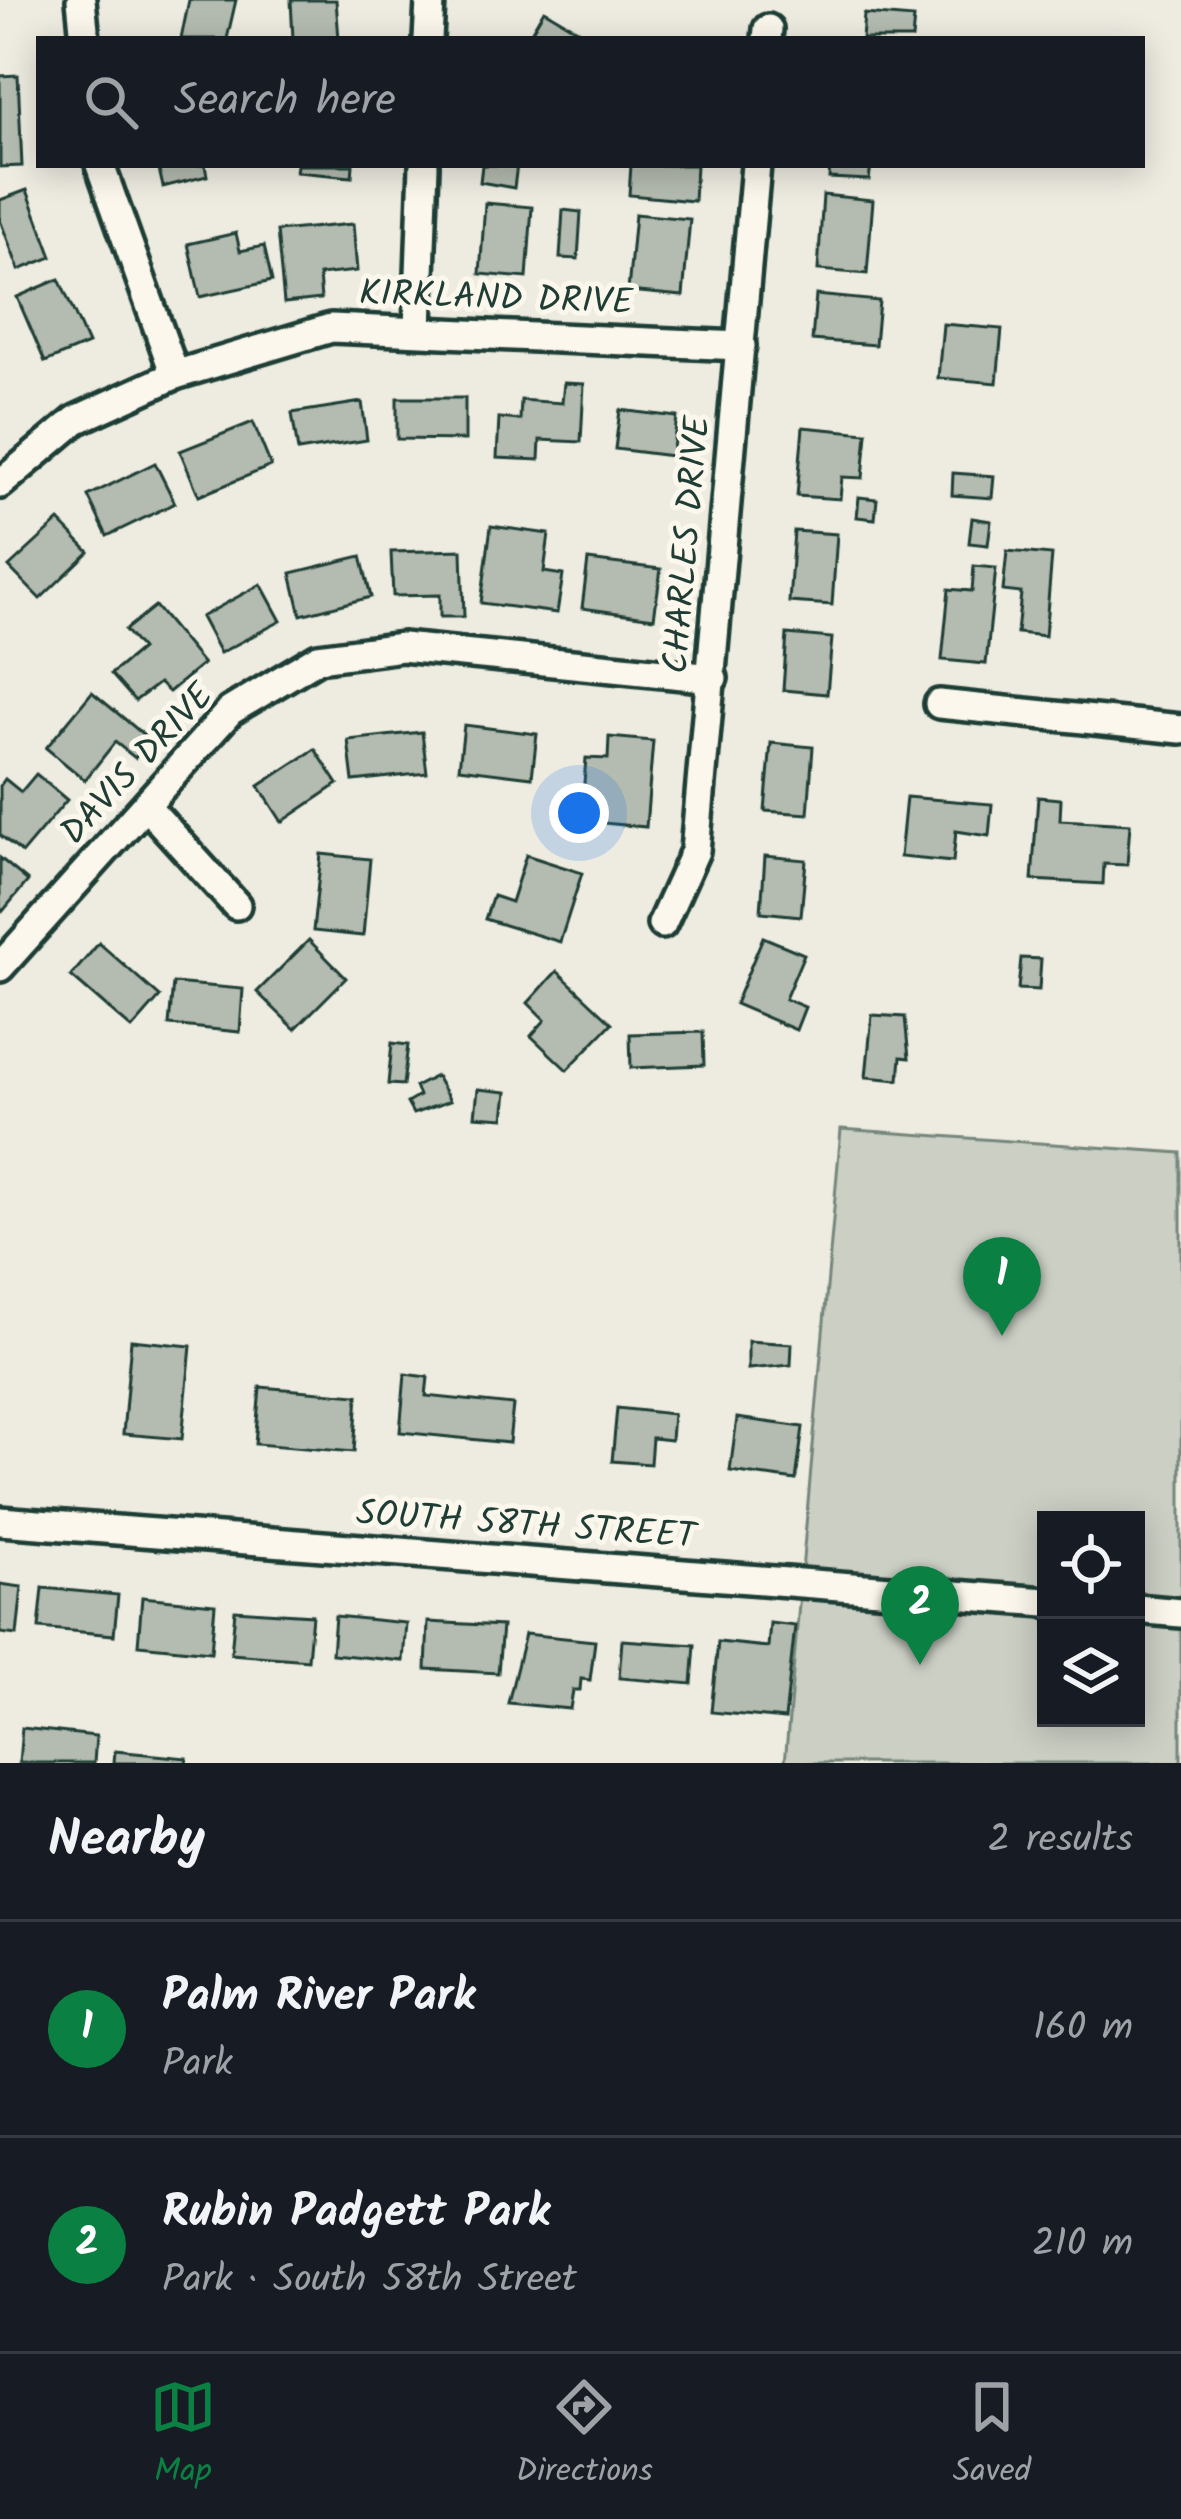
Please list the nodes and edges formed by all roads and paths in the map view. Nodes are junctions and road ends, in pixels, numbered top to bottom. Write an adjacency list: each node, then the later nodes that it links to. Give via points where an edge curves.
1 (81, 0): 3 (street)
2 (430, 2): 4 (street)
3 (85, 36)
4 (428, 36)
5 (101, 168): 10 (street)
6 (424, 168): 8 (street)
7 (756, 168): 9 (street, CHARLES DRIVE)
8 (418, 329): 9 (street, KIRKLAND DRIVE); 10 (street, KIRKLAND DRIVE, via 331,328)
9 (741, 346): 12 (street, CHARLES DRIVE)
10 (175, 375): 11 (street, KIRKLAND DRIVE, via 76,420)
11 (0, 484)
12 (713, 678): 15 (street, DAVIS DRIVE, via 402,647 318,658 230,711); 17 (street, CHARLES DRIVE, via 695,851)
13 (939, 704): 14 (street)
14 (1181, 729)
15 (147, 806): 16 (street); 18 (street, DAVIS DRIVE)
16 (236, 904)
17 (662, 924)
18 (0, 968)
19 (0, 1521): 20 (street, SOUTH 58TH STREET)
20 (1037, 1601)
21 (1145, 1610): 22 (street)
22 (1181, 1613)

